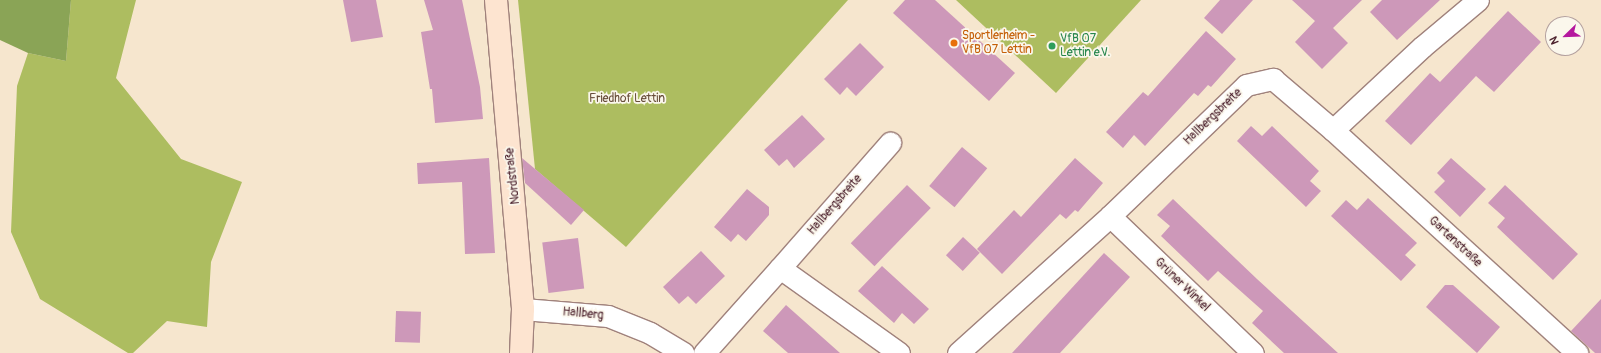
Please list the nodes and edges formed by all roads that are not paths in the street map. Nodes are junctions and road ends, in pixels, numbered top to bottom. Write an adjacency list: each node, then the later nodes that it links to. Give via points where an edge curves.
1 (496, 0): 7 (street, Nordstraße)
2 (1478, 0): 3 (street, via 1422,47)
3 (1333, 130): 5 (street, Hallbergsbreite, via 1273,79 1246,85); 14 (street, Gartenstraße)
4 (890, 143): 6 (street, Hallbergsbreite)
5 (1110, 216): 12 (street, Hallbergsbreite); 13 (street, Grüner Winkel)
6 (780, 268): 10 (street, Hallbergsbreite); 11 (street)
7 (523, 309): 8 (street, Hallberg, via 608,316 650,334); 9 (street, Nordstraße)
8 (676, 351)
9 (521, 353)
10 (704, 353)
11 (899, 353)
12 (958, 353)
13 (1253, 353)
14 (1577, 353)

